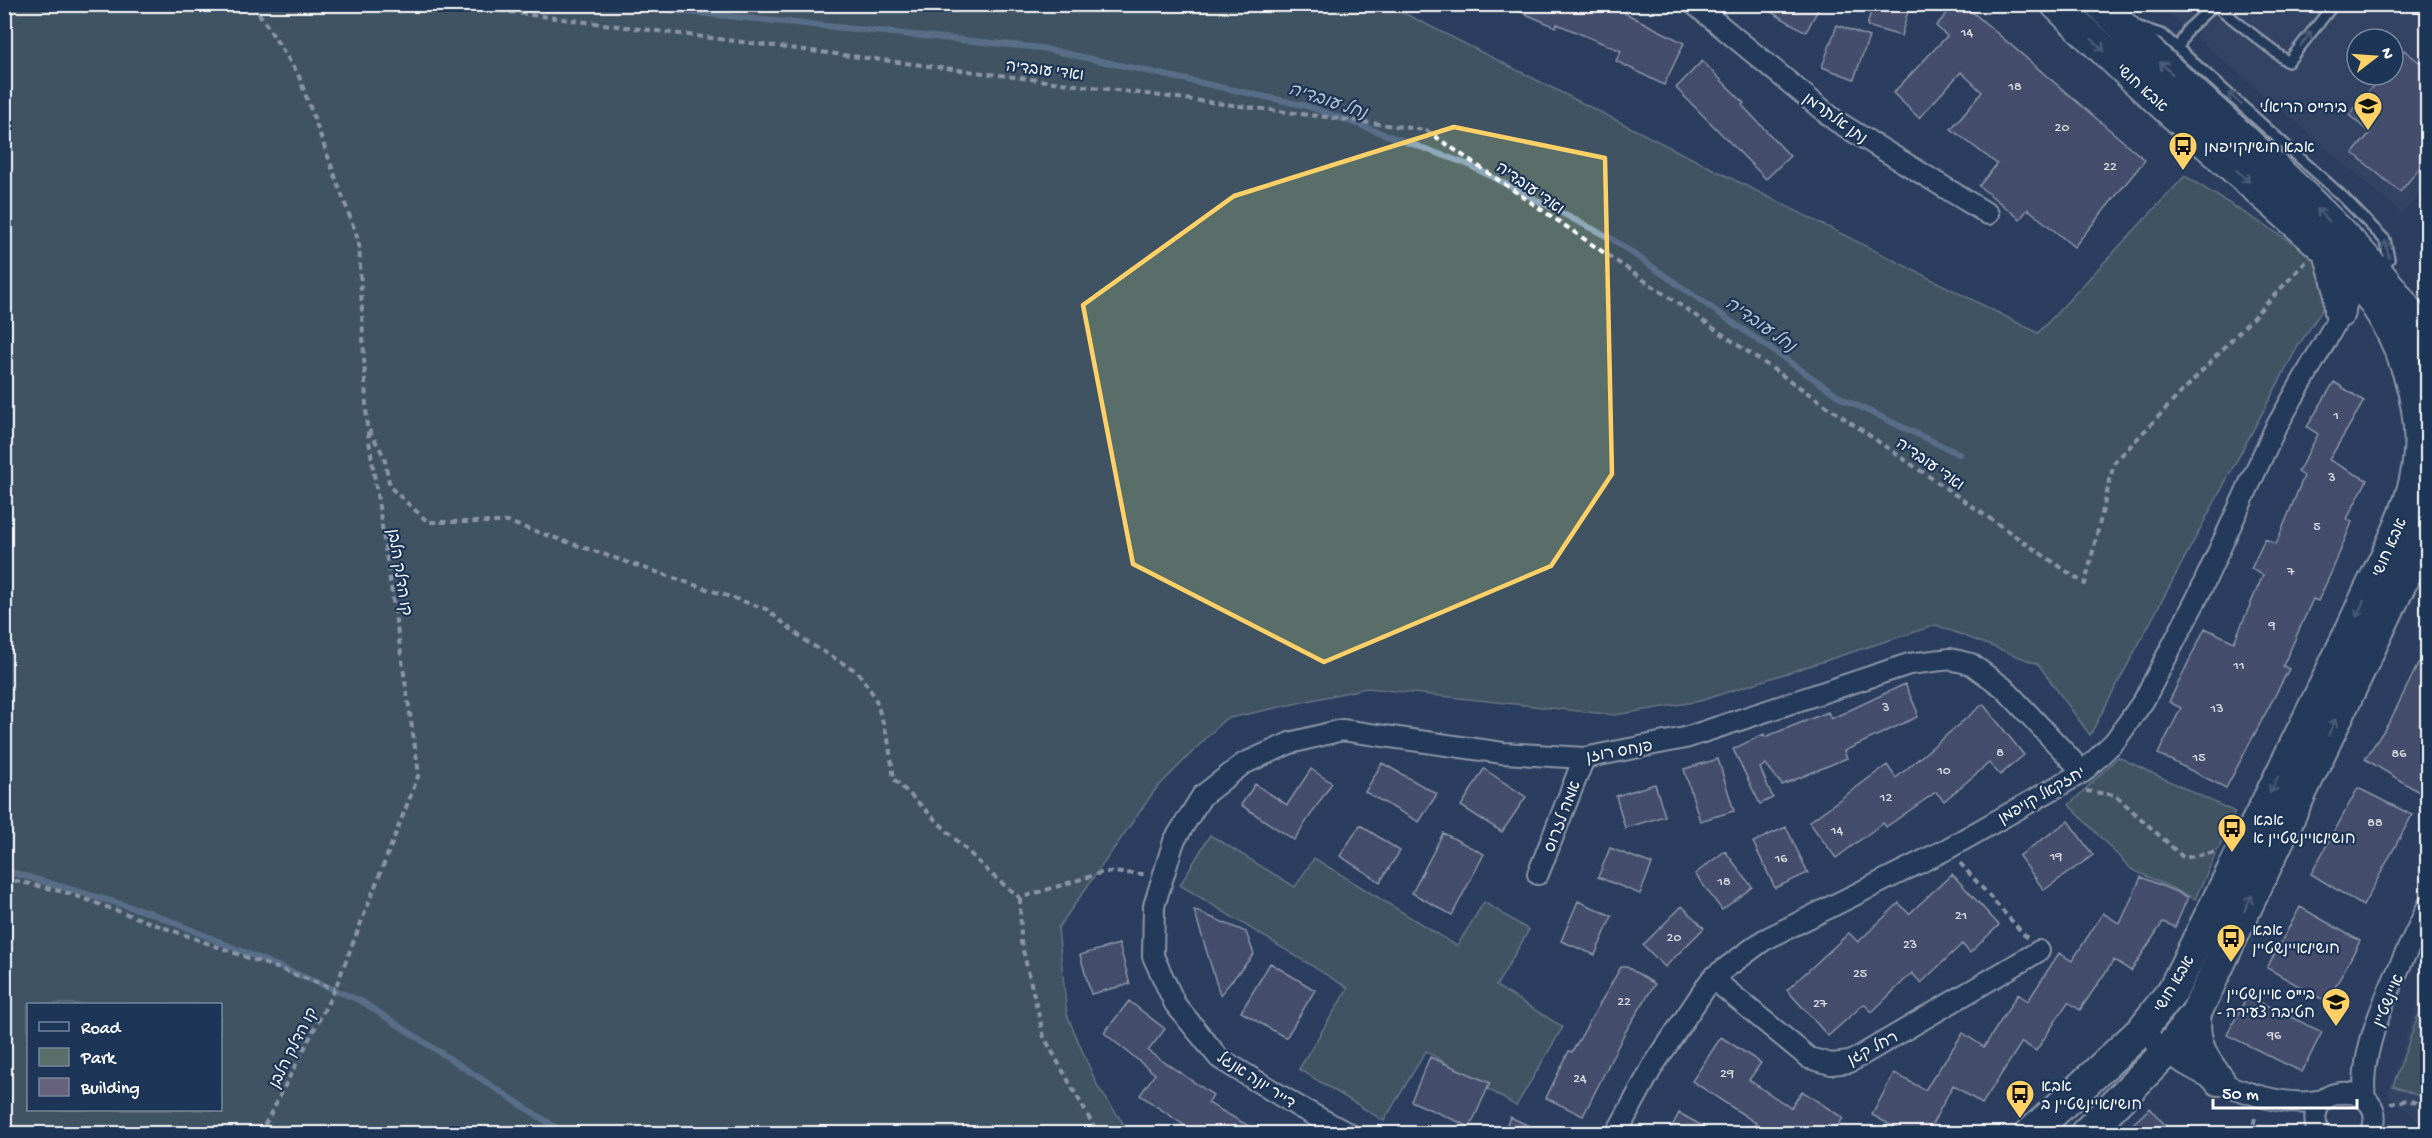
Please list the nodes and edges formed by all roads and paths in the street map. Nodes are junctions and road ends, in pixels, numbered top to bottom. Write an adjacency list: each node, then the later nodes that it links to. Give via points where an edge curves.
1 (253, 4): 15 (path, קו הדלק הלבן, via 298,74 359,242)
2 (447, 4): 10 (path, ואדי עובדיה, via 1426,130 2085,584 2114,463)
3 (1694, 4): 9 (street, נתן אלתרמן, via 1836,121)
4 (2056, 4): 10 (main road, אבא חושי, one-way to 10)
5 (2334, 4): 6 (lane, one-way to 5, via 2288,62)
6 (2215, 5): 8 (lane, via 2188,29)
7 (2109, 14): 8 (lane, via 2153,30); 11 (main road, אבא חושי, one-way to 7, via 2292,185)
8 (2178, 48): 11 (lane, one-way to 8, via 2390,254 2382,236)
9 (1988, 214)
10 (2324, 250): 11 (main road, אבא חושי); 13 (main road, via 2339,288)
11 (2365, 280): 12 (main road, אבא חושי); 13 (street, יחזקאל קויפמן)
12 (2395, 312): 13 (street, via 2360,311); 14 (main road, אבא חושי); 32 (main road, אבא חושי, one-way to 32, via 2398,345 2415,403 2419,455 2401,520 2339,655 2178,980)
13 (2336, 320): 18 (street, יחזקאל קויפמן, via 2275,429 2198,596 2144,700 2115,741)
14 (2427, 346)
15 (367, 427): 25 (path, via 384,456 390,487 428,522 508,522 766,609 807,642 858,672 875,697 888,739 894,779); 30 (path, קו הדלק הלבן, via 419,774)
16 (2427, 527): 31 (main road, אבא חושי, one-way to 16)
17 (1584, 758): 18 (street, פנחס רוזן, via 1685,738 1909,664 1950,659 1971,664 2004,688); 22 (street, אמה לזרוס); 23 (street, פנחס רוזן, via 1503,753 1342,730 1290,743 1243,764 1202,796 1174,841)
18 (2083, 772): 20 (street, יחזקאל קויפמן)
19 (2115, 795): 21 (path)
20 (1947, 849): 28 (path); 29 (street, יחזקאל קויפמן, via 1764,940)
21 (2184, 858)
22 (1538, 874)
23 (1163, 876): 25 (path, via 1104,872); 26 (street, פנחס רוזן)
24 (4, 878): 30 (path, via 68,893)
25 (1020, 898): 40 (path, via 1021,942 1044,1037)
26 (1154, 906): 41 (street, ד''ר יונה אנגל, via 1153,956 1175,1004 1219,1058)
27 (2427, 906): 37 (street, איינשטיין, via 2365,1056)
28 (2039, 951): 29 (street, רחל קגן, via 1850,1062 1831,1064 1809,1058)
29 (1713, 978): 42 (street, יחזקאל קויפמן, via 1653,1066)
30 (335, 989): 39 (path, קו הדלק הלבן)
31 (2196, 1013): 33 (main road, אבא חושי); 34 (main road, via 2194,1033 2199,1050)
32 (2141, 1031): 33 (street); 43 (main road, אבא חושי)
33 (2167, 1051): 34 (street); 44 (main road, אבא חושי)
34 (2219, 1080): 35 (street)
35 (2271, 1099): 36 (street, via 2298,1103); 45 (street)
36 (2323, 1100): 37 (street, via 2339,1091 2349,1091); 45 (street, via 2316,1117)
37 (2368, 1103): 38 (path, via 2408,1100); 46 (street, איינשטיין, via 2374,1117)
38 (2427, 1107)
39 (260, 1134)
40 (1098, 1134)
41 (1349, 1134)
42 (1617, 1134)
43 (2030, 1134)
44 (2085, 1134)
45 (2318, 1134)
46 (2371, 1134)

